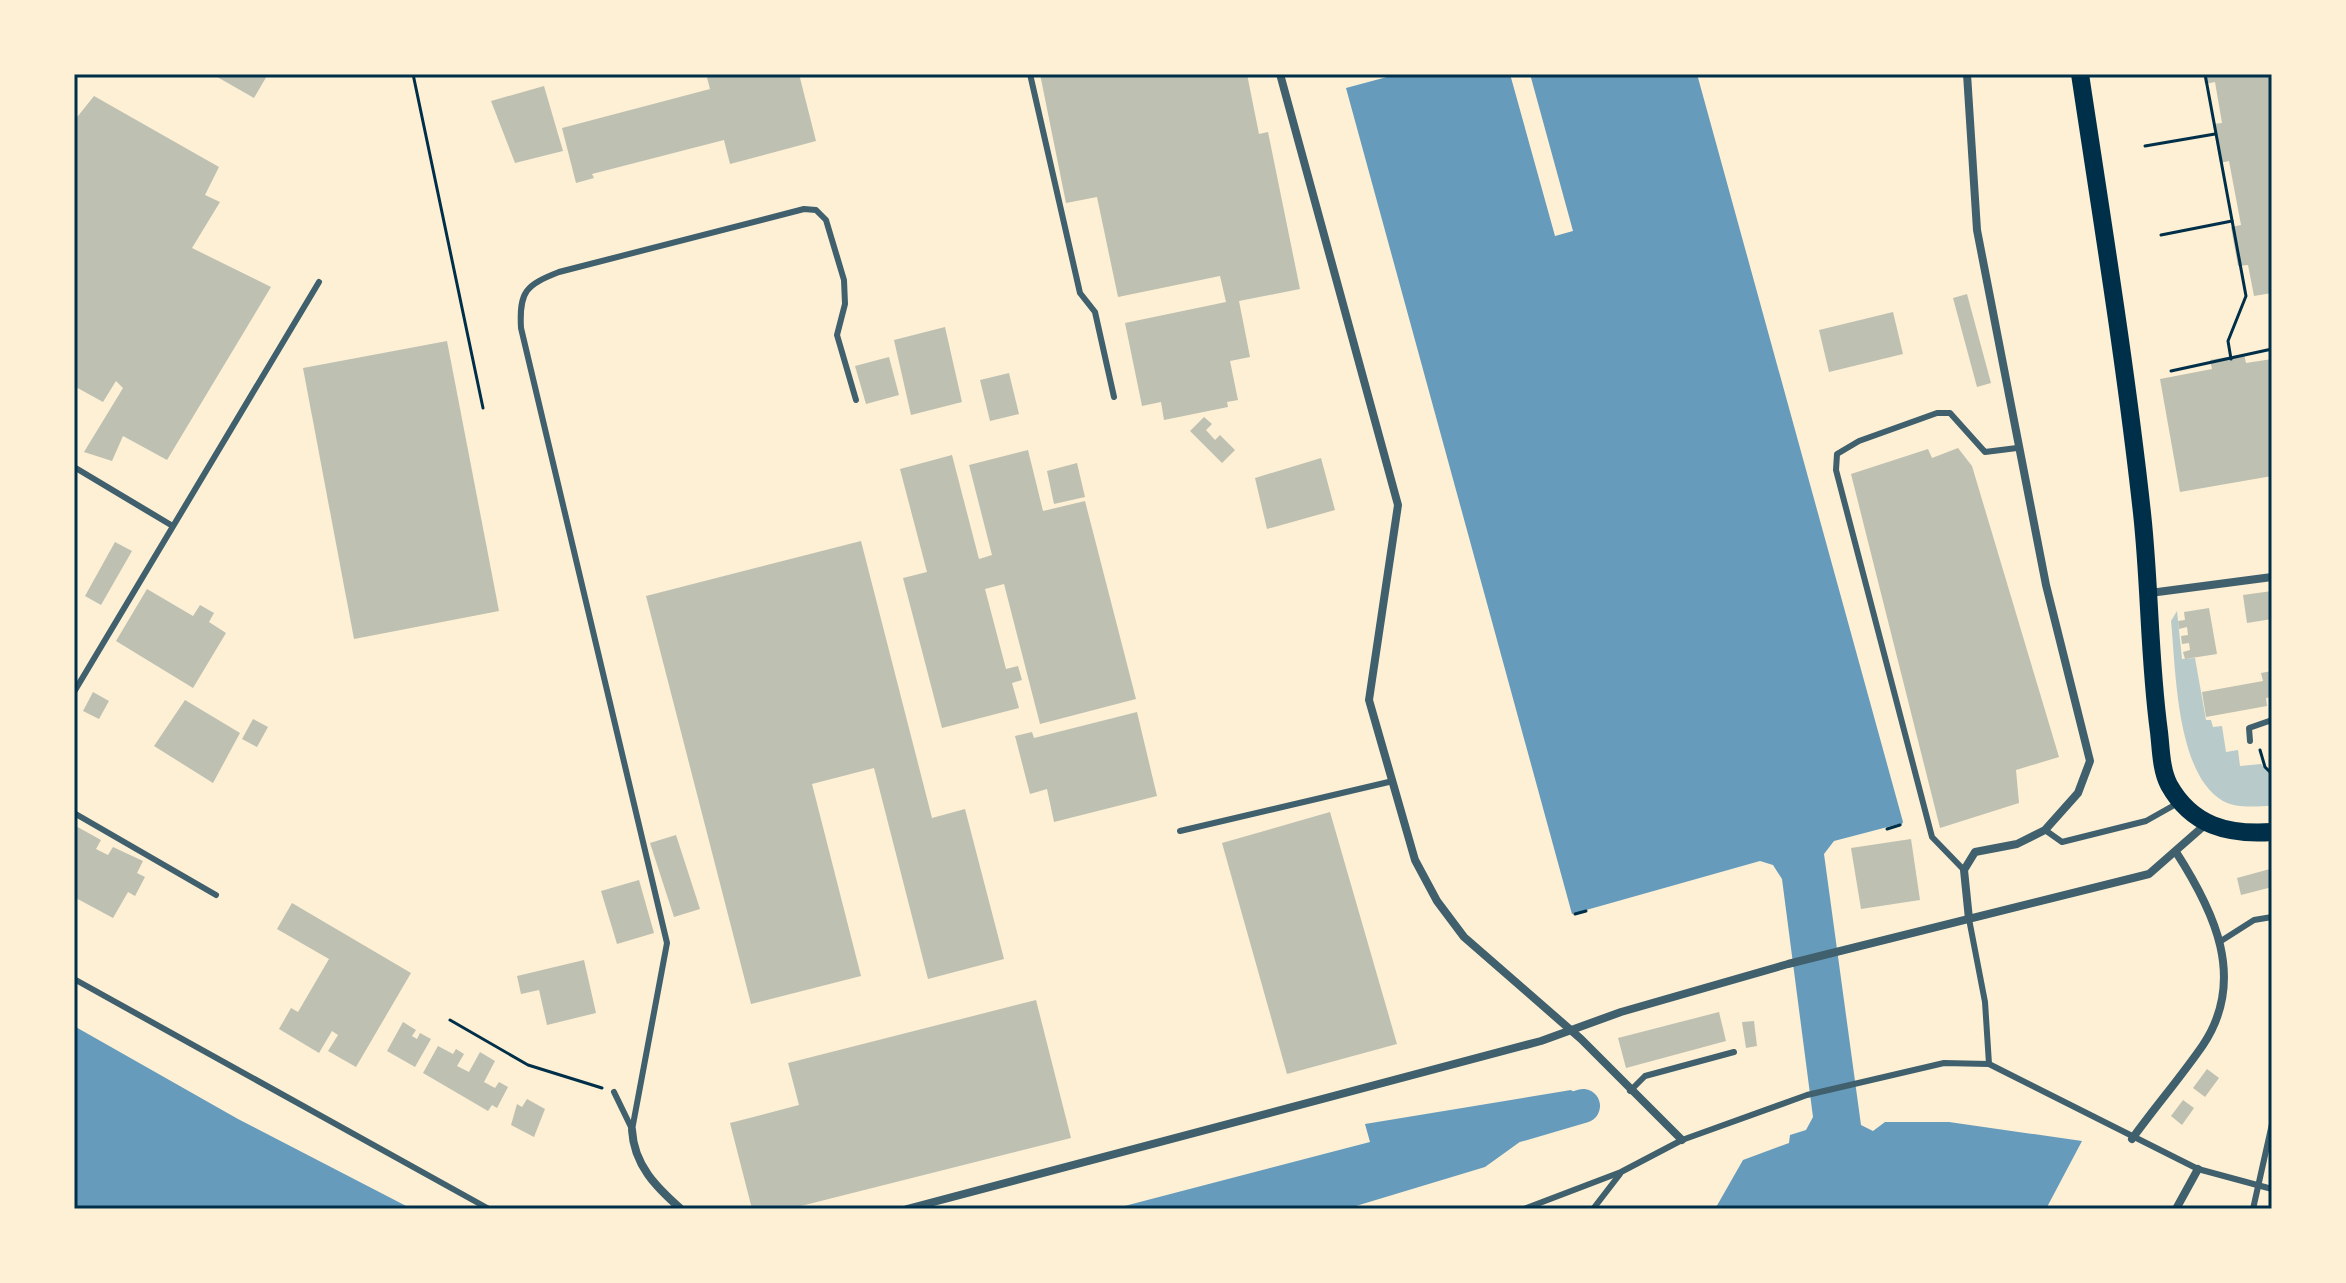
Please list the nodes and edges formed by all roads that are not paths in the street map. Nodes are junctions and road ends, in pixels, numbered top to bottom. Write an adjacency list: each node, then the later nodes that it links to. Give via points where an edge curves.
1 (1030, 74): 6 (lane, via 1080,293 1095,312)
2 (1280, 74): 16 (street, via 1398,505 1369,700)
3 (1967, 74): 8 (street, via 1977,230)
4 (2080, 74): 12 (main road, via 2142,514)
5 (319, 282): 10 (lane)
6 (1114, 397)
7 (856, 400): 36 (lane, via 837,335 845,304 844,280 826,220 816,210 559,272 535,281 520,305 521,328 667,943)
8 (2017, 448): 20 (street, via 2090,761 2078,793); 24 (lane, via 1985,452 1950,413 1937,413 1837,454 1836,470 1932,837)
9 (74, 467): 10 (lane)
10 (171, 525): 13 (lane)
11 (2272, 577): 12 (street)
12 (2148, 593): 17 (main road, via 2163,765)
13 (74, 692)
14 (2272, 720): 15 (lane, via 2249,728)
15 (2250, 741)
16 (1393, 781): 21 (lane); 30 (street, via 1415,860 1437,901 1464,937)
17 (2181, 801): 19 (main road); 20 (lane, via 2146,821 2062,842)
18 (74, 813): 25 (lane)
19 (2206, 824): 22 (main road, via 2227,831); 23 (street)
20 (2045, 830): 24 (street, via 2017,844 1975,852)
21 (1180, 831)
22 (2272, 832)
23 (2176, 852): 27 (street, via 2149,874); 28 (street, via 2199,888)
24 (1964, 870): 27 (street)
25 (216, 895)
26 (2272, 917): 28 (lane, via 2254,920)
27 (1969, 919): 30 (street, via 1788,964); 32 (lane, via 1985,1002)
28 (2221, 941): 37 (street, via 2226,975 2204,1044)
29 (74, 979): 43 (lane)
30 (1571, 1030): 33 (street); 45 (street)
31 (1734, 1052): 33 (lane, via 1645,1076)
32 (1989, 1064): 37 (lane); 38 (lane, via 1944,1063 1894,1072 1807,1095)
33 (1630, 1091): 38 (street)
34 (614, 1092): 36 (lane)
35 (2272, 1124): 41 (lane)
36 (632, 1130): 44 (street, via 633,1147 646,1174)
37 (2132, 1139): 39 (lane)
38 (1682, 1140): 40 (lane)
39 (2198, 1169): 41 (lane); 48 (street)
40 (1621, 1172): 46 (lane); 47 (lane)
41 (2260, 1187): 42 (lane); 49 (lane)
42 (2272, 1189)
43 (489, 1209)
44 (681, 1209)
45 (907, 1209)
46 (1524, 1209)
47 (1593, 1209)
48 (2176, 1209)
49 (2253, 1209)

